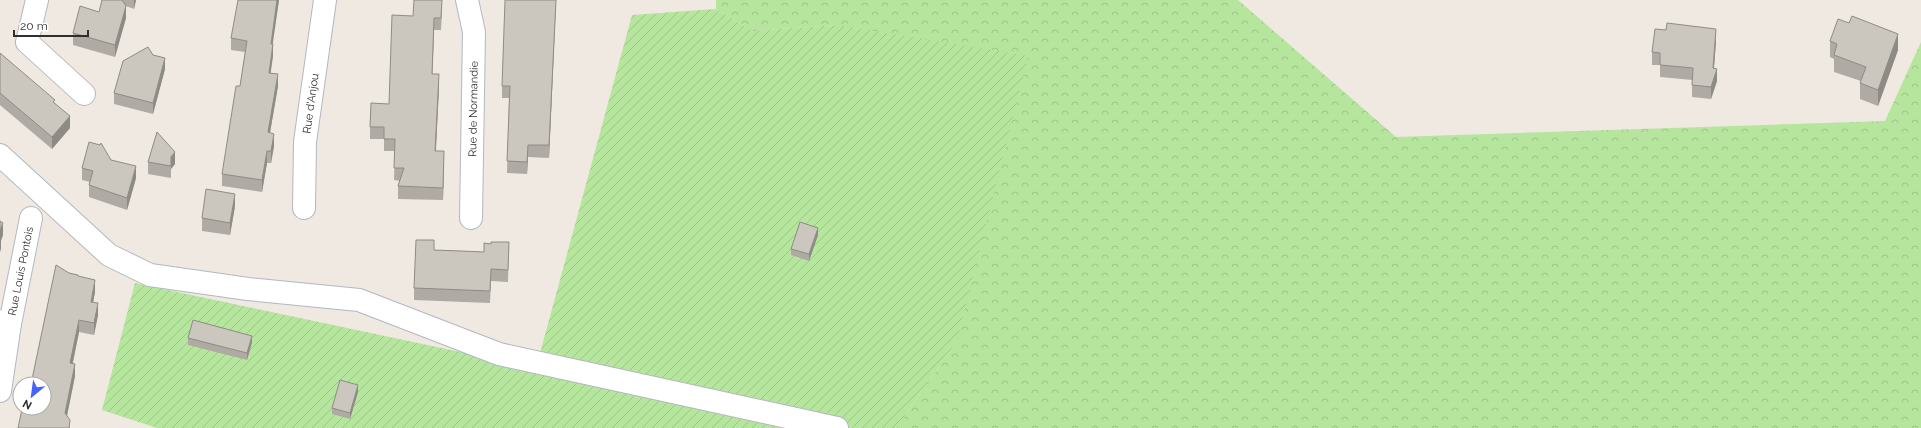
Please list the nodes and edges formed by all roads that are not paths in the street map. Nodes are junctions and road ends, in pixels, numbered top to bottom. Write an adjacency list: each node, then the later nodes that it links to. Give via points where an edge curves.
1 (37, 0): 4 (street, via 27,42)
2 (325, 0): 6 (street, Rue d'Anjou, via 305,142)
3 (467, 0): 8 (street, Rue de Normandie, via 474,32)
4 (84, 94)
5 (0, 156): 11 (street, via 109,255 150,275 248,289 359,300 499,354)
6 (304, 208)
7 (31, 218): 9 (street, Rue Louis Pontois)
8 (471, 218)
9 (5, 322): 10 (street, Rue Louis Pontois)
10 (0, 391)
11 (837, 428)

